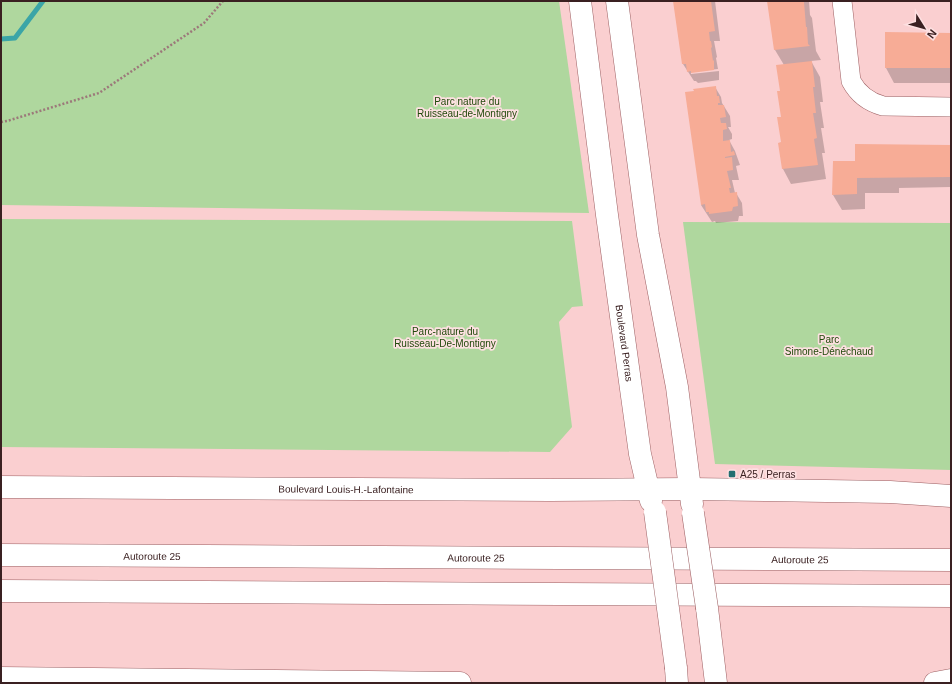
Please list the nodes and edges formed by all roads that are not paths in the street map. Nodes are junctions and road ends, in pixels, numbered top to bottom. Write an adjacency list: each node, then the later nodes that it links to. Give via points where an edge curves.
1 (580, 1): 6 (main road, Boulevard Perras, via 640,454)
2 (617, 1): 7 (main road, via 648,234 677,387)
3 (842, 1): 4 (street, via 851,81 856,90 872,103 883,106)
4 (951, 107)
5 (1, 487): 6 (main road, Boulevard Louis-H.-Lafontaine, via 550,490)
6 (647, 488): 7 (main road, Boulevard Louis-H.-Lafontaine); 13 (main road, Boulevard Perras, bridge, via 655,512)
7 (690, 489): 8 (main road, Boulevard Louis-H.-Lafontaine, via 890,492); 15 (main road, bridge)
8 (951, 496)
9 (1, 555): 10 (main road, Autoroute 25)
10 (951, 560)
11 (1, 591): 12 (main road)
12 (951, 596)
13 (677, 676)
14 (1, 678): 17 (main road)
15 (715, 678)
16 (951, 680): 18 (main road)
17 (460, 683)
18 (935, 683)

